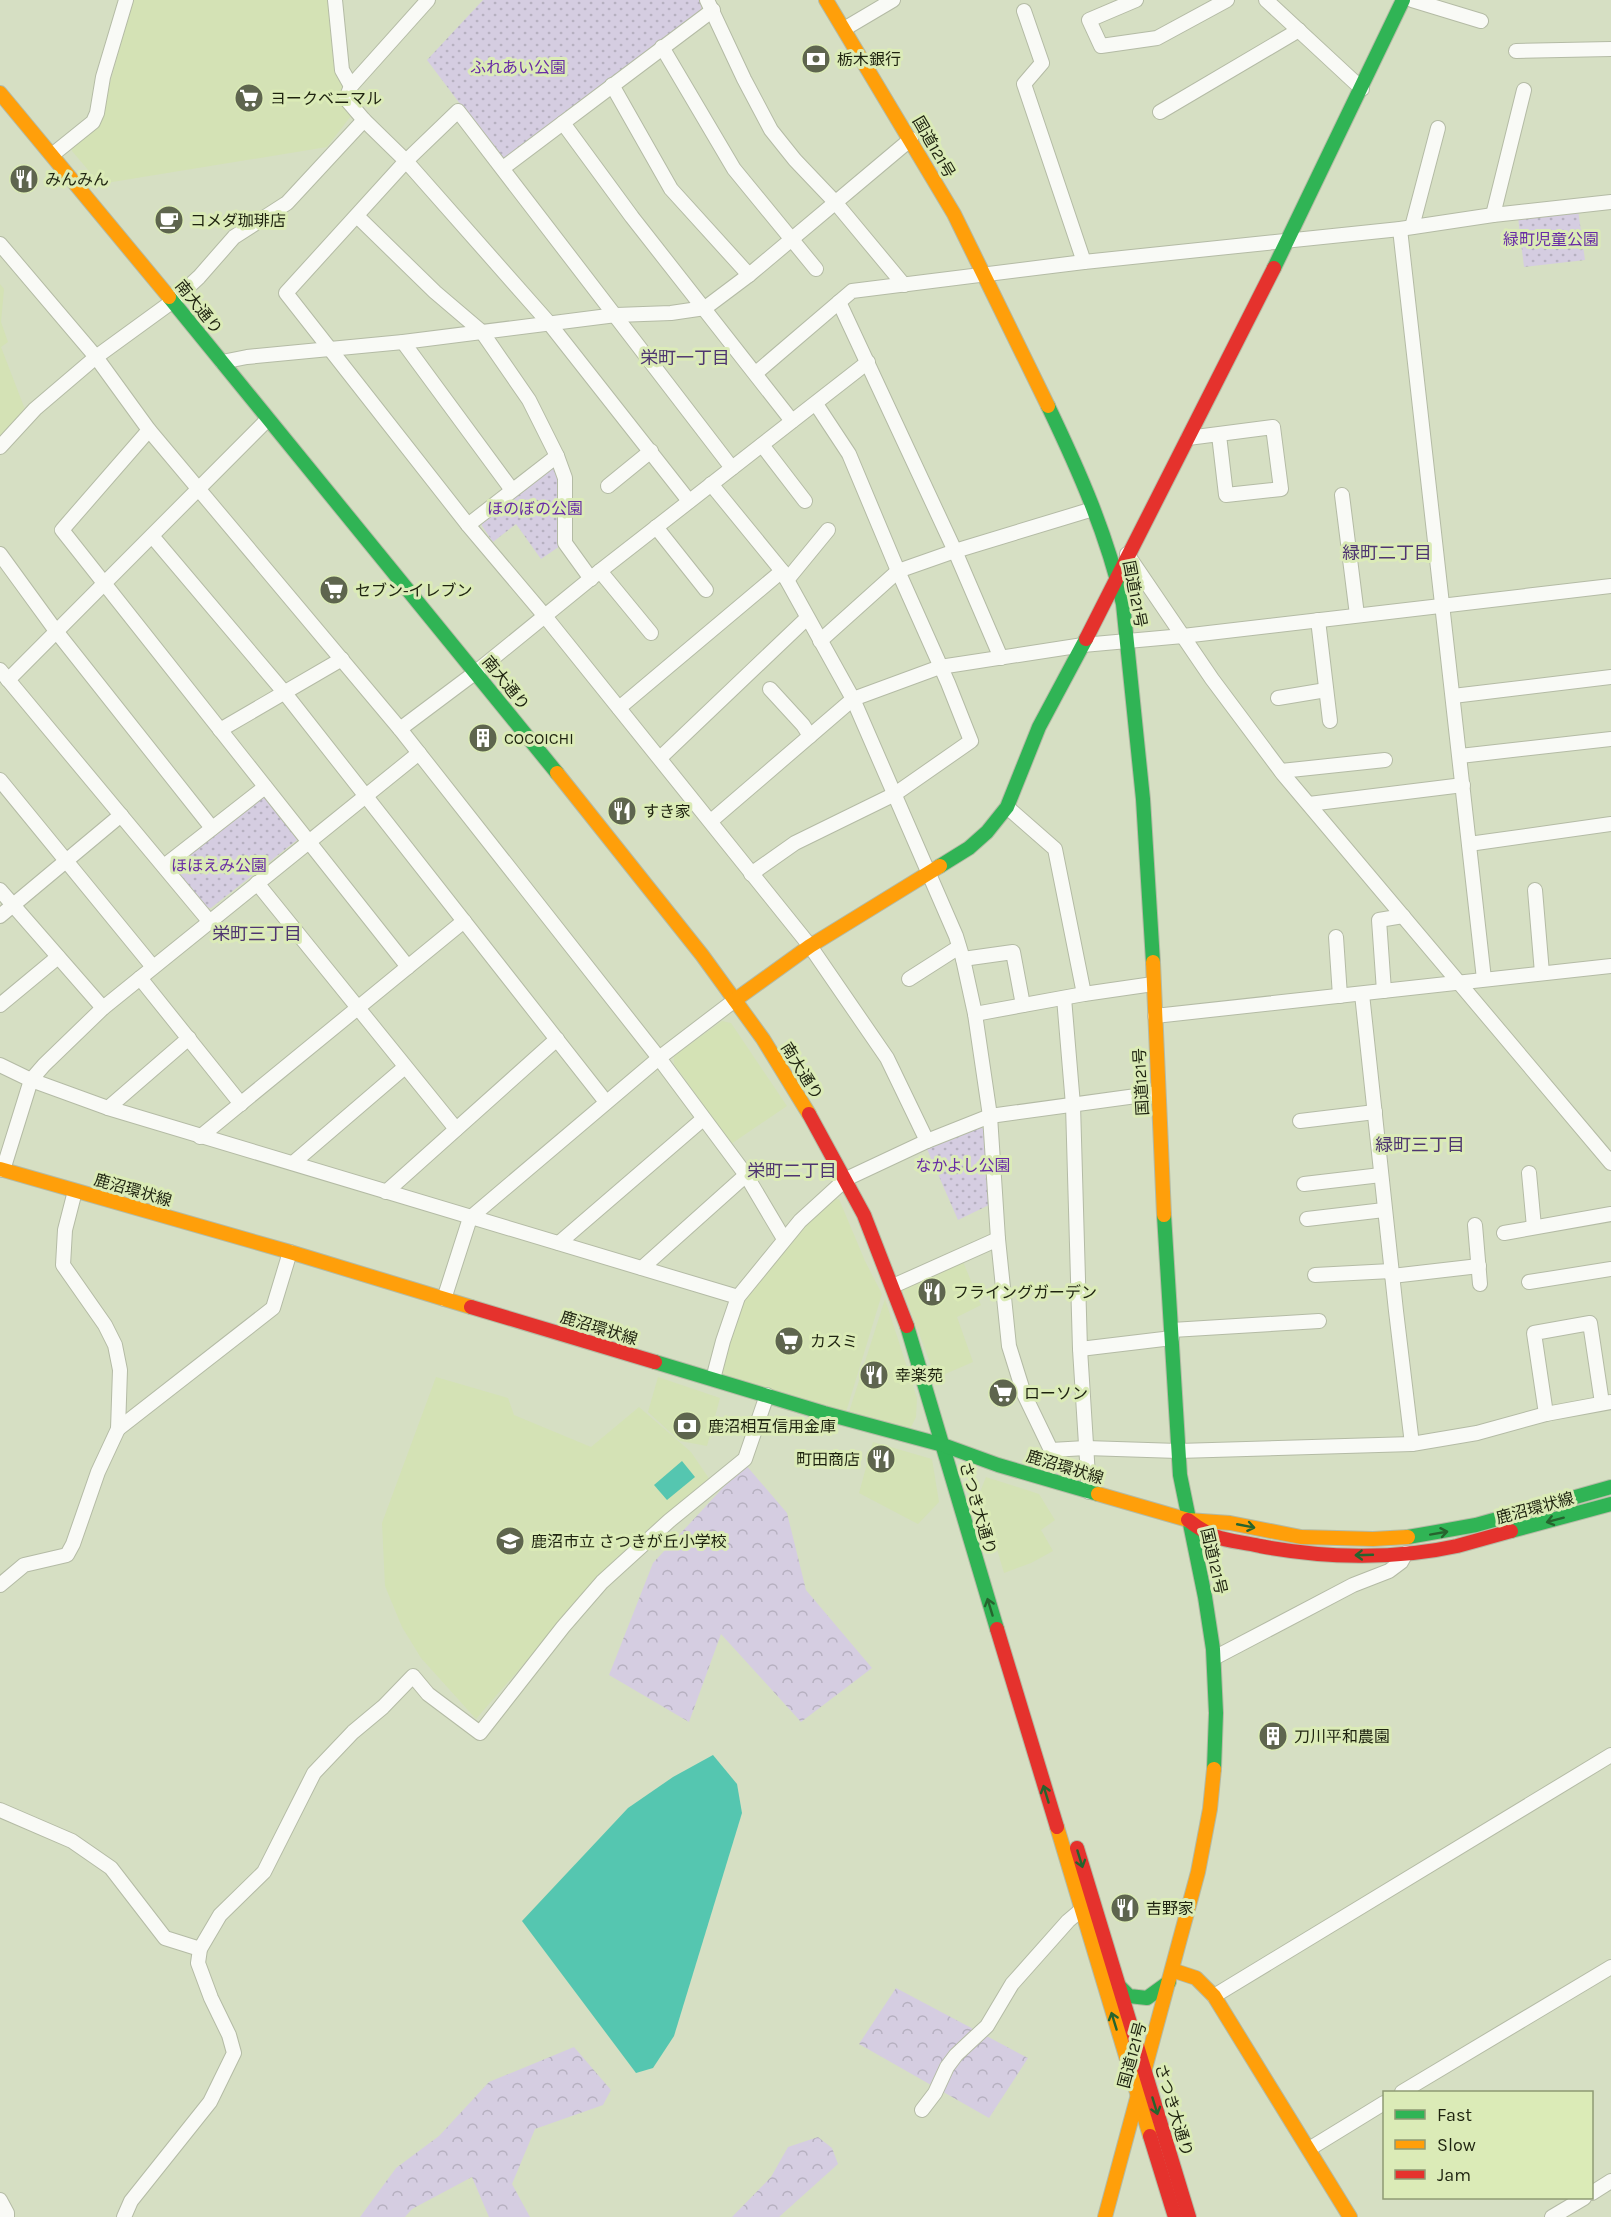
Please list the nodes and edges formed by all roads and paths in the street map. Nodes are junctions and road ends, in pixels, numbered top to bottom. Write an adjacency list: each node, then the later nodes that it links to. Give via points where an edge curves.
1 (126, 0): 29 (street, via 93,122)
2 (335, 0): 19 (street, via 342,70)
3 (428, 0): 19 (street)
4 (826, 0): 14 (main road, 国道121号)
5 (893, 0): 14 (street)
6 (1136, 0): 7 (street, via 1089,20 1101,46 1157,38)
7 (1227, 0)
8 (1266, 0): 15 (street)
9 (1403, 0): 21 (main road)
10 (1412, 0): 13 (street)
11 (710, 5): 16 (street); 32 (street, via 771,130)
12 (1024, 11): 40 (street, via 1042,63 1024,84)
13 (1481, 21)
14 (844, 29): 28 (main road, 国道121号)
15 (1299, 30): 21 (street); 24 (street)
16 (662, 47): 20 (street); 37 (street, via 734,169)
17 (1611, 49): 18 (street)
18 (1516, 51)
19 (351, 86): 25 (street, via 346,99)
20 (612, 86): 26 (street); 42 (street, via 671,189)
21 (1362, 89): 38 (main road)
22 (1524, 90): 34 (street)
23 (0, 93): 29 (main road, 南大通り)
24 (1160, 112)
25 (364, 120): 30 (street); 45 (street, via 287,203 234,237)
26 (563, 123): 31 (street); 47 (street)
27 (1438, 128): 36 (street)
28 (911, 139): 32 (street); 43 (main road, 国道121号)
29 (52, 155): 45 (main road, 南大通り)
30 (406, 161): 31 (street, via 458,111); 35 (street); 49 (street)
31 (503, 168): 48 (street)
32 (835, 202): 37 (street); 44 (street)
33 (1611, 202): 34 (street)
34 (1492, 215): 36 (street)
35 (357, 216): 50 (street); 52 (street, via 286,293)
36 (1406, 228): 38 (street); 90 (street)
37 (791, 239): 41 (street); 42 (street)
38 (1288, 240): 40 (street); 62 (main road)
39 (0, 244): 53 (street)
40 (1084, 262): 43 (street)
41 (816, 269)
42 (749, 275): 47 (street)
43 (985, 275): 44 (street); 75 (main road, 国道121号)
44 (904, 285): 46 (street, via 852,291)
45 (173, 301): 53 (street); 54 (main road, 南大通り)
46 (839, 302): 55 (street); 56 (street)
47 (705, 308): 48 (street); 56 (street)
48 (616, 315): 49 (street); 67 (street)
49 (549, 323): 50 (street); 65 (street)
50 (482, 332): 51 (street); 66 (street, via 529,400)
51 (403, 342): 52 (street); 71 (street)
52 (328, 349): 54 (street); 76 (street)
53 (96, 357): 60 (street); 64 (street, via 35,409)
54 (222, 362): 58 (main road, 南大通り)
55 (868, 362): 57 (street); 80 (street)
56 (756, 373): 59 (street)
57 (816, 404): 59 (street); 83 (street, via 849,454)
58 (268, 419): 70 (street); 104 (main road, 南大通り)
59 (792, 421): 63 (street)
60 (149, 430): 70 (street); 87 (street, via 62,530)
61 (1220, 435): 61 (street, via 1273,427 1281,489 1226,495); 62 (street)
62 (1188, 438): 82 (main road)
63 (762, 445): 67 (street); 74 (street)
64 (0, 447)
65 (651, 451): 69 (street); 73 (street)
66 (557, 456): 71 (street); 84 (street, via 565,478 565,543)
67 (732, 468): 68 (street)
68 (711, 484): 73 (street); 86 (street)
69 (608, 486)
70 (198, 489): 79 (street); 102 (street)
71 (512, 490): 76 (street)
72 (1341, 495): 92 (street)
73 (689, 501): 77 (street)
74 (805, 501)
75 (1093, 509): 80 (street); 85 (main road, 国道121号)
76 (468, 525): 91 (street)
77 (656, 527): 84 (street); 89 (street)
78 (828, 530): 86 (street)
79 (152, 536): 87 (street); 109 (street)
80 (955, 551): 83 (street); 101 (street)
81 (0, 554): 95 (street)
82 (1127, 554): 85 (main road); 97 (street)
83 (898, 572): 99 (street); 103 (street)
84 (596, 574): 91 (street); 96 (street)
85 (1117, 574): 98 (main road, 国道121号); 100 (main road)
86 (784, 576): 93 (street); 113 (street)
87 (104, 584): 95 (street); 116 (street)
88 (1611, 586): 90 (street)
89 (705, 590)
90 (1443, 604): 92 (street); 110 (street)
91 (544, 615): 104 (street); 113 (street)
92 (1357, 615): 94 (street)
93 (807, 618): 99 (street); 121 (street)
94 (1318, 620): 97 (street); 108 (street)
95 (56, 632): 105 (street); 134 (street)
96 (651, 633)
97 (1183, 636): 98 (street); 123 (street)
98 (1126, 640): 100 (street); 161 (main road, 国道121号, via 1145,825)
99 (820, 641): 112 (street)
100 (1083, 645): 101 (street); 130 (main road, via 1039,727)
101 (1000, 657): 103 (street)
102 (342, 659): 109 (street); 115 (street)
103 (940, 667): 112 (street); 127 (street, via 970,741)
104 (476, 672): 115 (street); 167 (main road, 南大通り)
105 (4, 675): 131 (street)
106 (1611, 677): 110 (street)
107 (770, 689): 117 (street)
108 (1326, 690): 111 (street); 114 (street)
109 (284, 692): 116 (street); 128 (street)
110 (1453, 696): 120 (street)
111 (1278, 698)
112 (853, 699): 117 (street); 127 (street)
113 (619, 708): 121 (street)
114 (1330, 721)
115 (400, 729): 119 (street)
116 (220, 730): 126 (street)
117 (810, 736): 132 (street)
118 (1611, 739): 120 (street)
119 (418, 753): 128 (street); 176 (street)
120 (1460, 756): 125 (street)
121 (660, 758): 132 (street)
122 (1386, 760): 123 (street)
123 (1281, 771): 129 (street)
124 (0, 780): 137 (street)
125 (1463, 784): 129 (street); 136 (street)
126 (265, 787): 134 (street); 135 (street)
127 (895, 794): 139 (street); 140 (street, via 795,843)
128 (366, 796): 135 (street); 148 (street)
129 (1309, 804): 146 (street)
130 (1007, 807): 139 (main road, via 978,840); 163 (street, via 1055,849)
131 (121, 815): 137 (street); 138 (street)
132 (711, 821): 140 (street)
133 (1611, 824): 136 (street)
134 (212, 828): 138 (street)
135 (309, 842): 141 (street); 155 (street)
136 (1469, 844): 159 (street)
137 (67, 861): 144 (street); 154 (street)
138 (164, 866): 147 (street)
139 (929, 873): 150 (main road); 151 (street)
140 (751, 874): 150 (street)
141 (257, 884): 147 (street); 171 (street)
142 (0, 890): 144 (street)
143 (1535, 890): 156 (street)
144 (13, 905): 145 (street); 152 (street)
145 (0, 916)
146 (1403, 916): 160 (street); 162 (street, via 1379,920)
147 (210, 921): 154 (street)
148 (465, 921): 155 (street); 175 (street)
149 (1336, 937): 165 (street)
150 (810, 946): 167 (main road); 191 (street, via 887,1058)
151 (961, 953): 158 (street); 169 (street, via 1013,952); 172 (street)
152 (58, 957): 168 (street); 170 (street)
153 (1611, 966): 156 (street)
154 (153, 967): 157 (street)
155 (408, 967): 171 (street)
156 (1542, 973): 159 (street)
157 (140, 978): 170 (street); 174 (street)
158 (909, 979)
159 (1484, 979): 160 (street)
160 (1458, 981): 162 (street); 193 (street)
161 (1153, 984): 163 (street); 173 (main road, 国道121号)
162 (1384, 991): 164 (street)
163 (1084, 994): 166 (street)
164 (1362, 994): 165 (street); 185 (street)
165 (1340, 996): 173 (street)
166 (1064, 998): 169 (street); 183 (street)
167 (735, 1000): 176 (street); 198 (main road, 南大通り, via 792,1084)
168 (0, 1005)
169 (1023, 1005): 172 (street)
170 (103, 1008): 179 (street)
171 (358, 1008): 178 (street); 182 (street)
172 (975, 1014): 186 (street)
173 (1155, 1016): 180 (main road, 国道121号)
174 (189, 1038): 182 (street); 184 (street)
175 (557, 1039): 181 (street); 189 (street)
176 (659, 1058): 181 (street); 187 (street)
177 (0, 1065): 179 (street)
178 (405, 1067): 189 (street); 192 (street)
179 (32, 1080): 184 (street); 194 (street)
180 (1158, 1093): 183 (street); 224 (main road, 国道121号)
181 (606, 1102): 204 (street)
182 (241, 1104): 190 (street)
183 (1073, 1105): 186 (street); 225 (street)
184 (108, 1108): 190 (street)
185 (1375, 1112): 188 (street); 197 (street)
186 (990, 1116): 191 (street); 210 (street)
187 (703, 1119): 196 (street); 211 (street)
188 (1300, 1121)
189 (456, 1130): 201 (street)
190 (200, 1137): 192 (street)
191 (927, 1141): 198 (street)
192 (293, 1163): 201 (street)
193 (1611, 1163)
194 (2, 1169): 200 (main road, 鹿沼環状線)
195 (1529, 1173): 207 (street)
196 (746, 1175): 209 (street); 214 (street)
197 (1381, 1175): 199 (street); 202 (street)
198 (846, 1179): 209 (street); 220 (main road, 南大通り)
199 (1304, 1184)
200 (75, 1191): 212 (main road, 鹿沼環状線); 230 (street, via 65,1230 63,1265 100,1316 115,1346 120,1370)
201 (386, 1192): 204 (street)
202 (1384, 1210): 205 (street); 216 (street)
203 (1611, 1214): 207 (street)
204 (470, 1218): 211 (street); 222 (street)
205 (1307, 1219)
206 (1475, 1225): 213 (street)
207 (1534, 1227): 208 (street)
208 (1504, 1233)
209 (784, 1239): 221 (street)
210 (998, 1239): 220 (street); 233 (street, via 1009,1346 1024,1394 1051,1450)
211 (560, 1243): 214 (street)
212 (290, 1252): 222 (main road, 鹿沼環状線); 230 (street, via 273,1308)
213 (1479, 1266): 216 (street); 219 (street)
214 (642, 1268): 221 (street)
215 (1611, 1269): 218 (street)
216 (1391, 1274): 217 (street); 231 (street)
217 (1315, 1275)
218 (1529, 1282)
219 (1480, 1284)
220 (892, 1286): 232 (main road, 南大通り)
221 (738, 1297): 226 (street)
222 (444, 1299): 226 (main road, 鹿沼環状線)
223 (1319, 1321): 224 (street)
224 (1172, 1334): 225 (street); 234 (main road, 国道121号)
225 (1080, 1349): 233 (street)
226 (713, 1379): 227 (main road, 鹿沼環状線)
227 (766, 1395): 232 (main road, 鹿沼環状線); 245 (street, via 745,1459 602,1582 480,1733 428,1694 413,1676 353,1732 314,1773 264,1872 220,1915)
228 (1606, 1402): 229 (street); 229 (street, via 1590,1323 1534,1333)
229 (1546, 1414): 231 (street, via 1477,1433)
230 (118, 1429): 240 (street, via 67,1555 24,1565)
231 (1412, 1444): 234 (street)
232 (943, 1445): 236 (main road, 鹿沼環状線); 244 (main road, さつき大通り, one-way to 232); 248 (main road, さつき大通り, one-way to 248, via 970,1494)
233 (1086, 1448): 234 (street); 236 (street)
234 (1178, 1450): 238 (main road, 国道121号)
235 (1611, 1487): 238 (main road, 鹿沼環状線, one-way to 235, via 1212,1520 1303,1537 1414,1537 1484,1523)
236 (1089, 1492): 238 (main road, 鹿沼環状線)
237 (1611, 1504): 239 (main road, 鹿沼環状線, one-way to 239, via 1456,1546)
238 (1188, 1520): 239 (main road, 鹿沼環状線, one-way to 238, via 1340,1556 1291,1551 1210,1536); 241 (main road, 国道121号)
239 (1406, 1553): 241 (street, via 1389,1570)
240 (0, 1585)
241 (1214, 1658): 247 (main road, 国道121号, via 1214,1783 1208,1826)
242 (1611, 1755): 249 (street)
243 (0, 1810): 245 (street, via 72,1841 111,1868 165,1938)
244 (1081, 1910): 252 (main road, さつき大通り, one-way to 244); 254 (street, via 1012,1984 987,2026 947,2067)
245 (200, 1949): 261 (street, via 198,1963 234,2053 210,2102 131,2201)
246 (1611, 1967): 251 (street)
247 (1170, 1976): 248 (main road, via 1147,1998 1129,1996); 249 (main road, via 1199,1980); 250 (main road, 国道121号)
248 (1118, 1985): 250 (main road, さつき大通り)
249 (1214, 1996): 255 (main road)
250 (1145, 2071): 252 (main road, 国道121号); 264 (main road, さつき大通り, one-way to 264)
251 (1404, 2091)
252 (1138, 2098): 262 (main road, 国道121号); 263 (main road, さつき大通り)
253 (1383, 2104): 255 (street)
254 (922, 2110)
255 (1309, 2149): 265 (main road)
256 (1611, 2181): 257 (street)
257 (1593, 2192)
258 (1582, 2199): 266 (street)
259 (0, 2200): 260 (street)
260 (6, 2217)
261 (124, 2217)
262 (1104, 2217)
263 (1175, 2217)
264 (1189, 2217)
265 (1350, 2217)
266 (1552, 2217)

